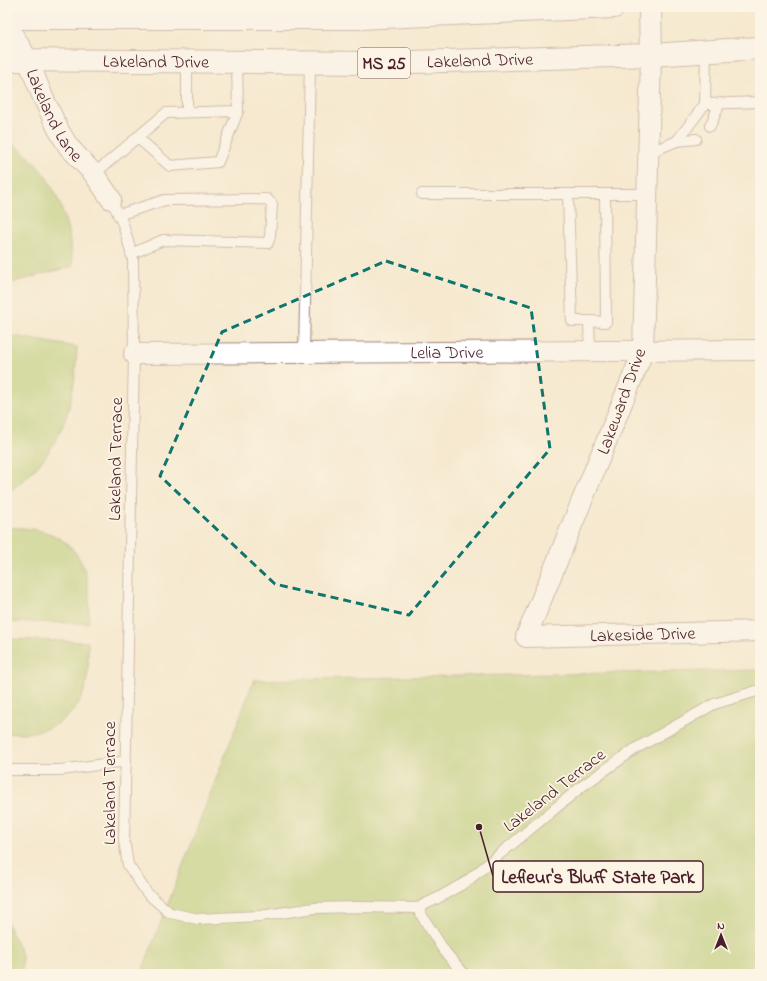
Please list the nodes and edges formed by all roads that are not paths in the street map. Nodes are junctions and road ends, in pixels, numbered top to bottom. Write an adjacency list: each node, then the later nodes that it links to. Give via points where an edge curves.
1 (614, 7): 3 (highway)
2 (650, 7): 9 (highway)
3 (406, 11): 4 (highway)
4 (225, 13): 5 (highway)
5 (7, 18)
6 (7, 25): 11 (street, Lakeland Lane)
7 (760, 48): 8 (highway, Lakeland Drive / MS 25)
8 (706, 51): 9 (highway, Lakeland Drive / MS 25); 17 (lane)
9 (651, 55): 14 (highway, Lakeland Drive / MS 25); 24 (street, Lakeward Drive)
10 (7, 60): 11 (highway, Lakeland Drive / MS 25)
11 (28, 60): 12 (highway, Lakeland Drive / MS 25); 25 (street, Lakeland Lane, via 58,129 68,146)
12 (187, 62): 13 (highway, Lakeland Drive / MS 25); 19 (lane)
13 (237, 62): 14 (highway, Lakeland Drive / MS 25); 18 (lane)
14 (310, 63): 36 (lane)
15 (760, 102): 16 (lane)
16 (720, 103): 17 (lane); 20 (lane)
17 (705, 104): 23 (lane)
18 (238, 111): 19 (lane); 21 (lane, via 218,162 170,166)
19 (187, 112): 21 (lane, via 166,113)
20 (710, 126)
21 (138, 137): 25 (lane)
22 (696, 139): 23 (lane)
23 (677, 141): 24 (lane)
24 (648, 153): 28 (street, Lakeward Drive)
25 (94, 174): 30 (street, Lakeland Lane)
26 (422, 194): 29 (lane)
27 (605, 194): 28 (lane); 29 (lane); 32 (lane, via 606,322)
28 (646, 194): 35 (street, Lakeward Drive)
29 (568, 195): 32 (lane, via 572,321)
30 (114, 207): 31 (lane, Lakeland Terrace, via 123,224); 31 (lane, via 165,200 267,198 272,204 268,243 163,240)
31 (131, 254): 37 (lane, Lakeland Terrace)
32 (589, 321): 34 (lane)
33 (760, 350): 35 (street, Lelia Drive)
34 (590, 352): 35 (street, Lelia Drive); 36 (street, Lelia Drive)
35 (643, 352): 39 (street, Lakeward Drive)
36 (304, 353): 37 (street, Lelia Drive)
37 (134, 354): 41 (lane, Lakeland Terrace)
38 (760, 631): 39 (street, Lakeside Drive)
39 (526, 637)
40 (760, 690): 43 (lane, Lakeland Terrace, via 714,704 635,750 581,787 466,882)
41 (126, 761): 42 (lane, via 61,770); 43 (lane, Lakeland Terrace, via 124,840 128,865 147,894 170,913 198,919 260,916 314,908)
42 (7, 770)
43 (417, 908): 44 (lane, via 445,952)
44 (464, 974)

